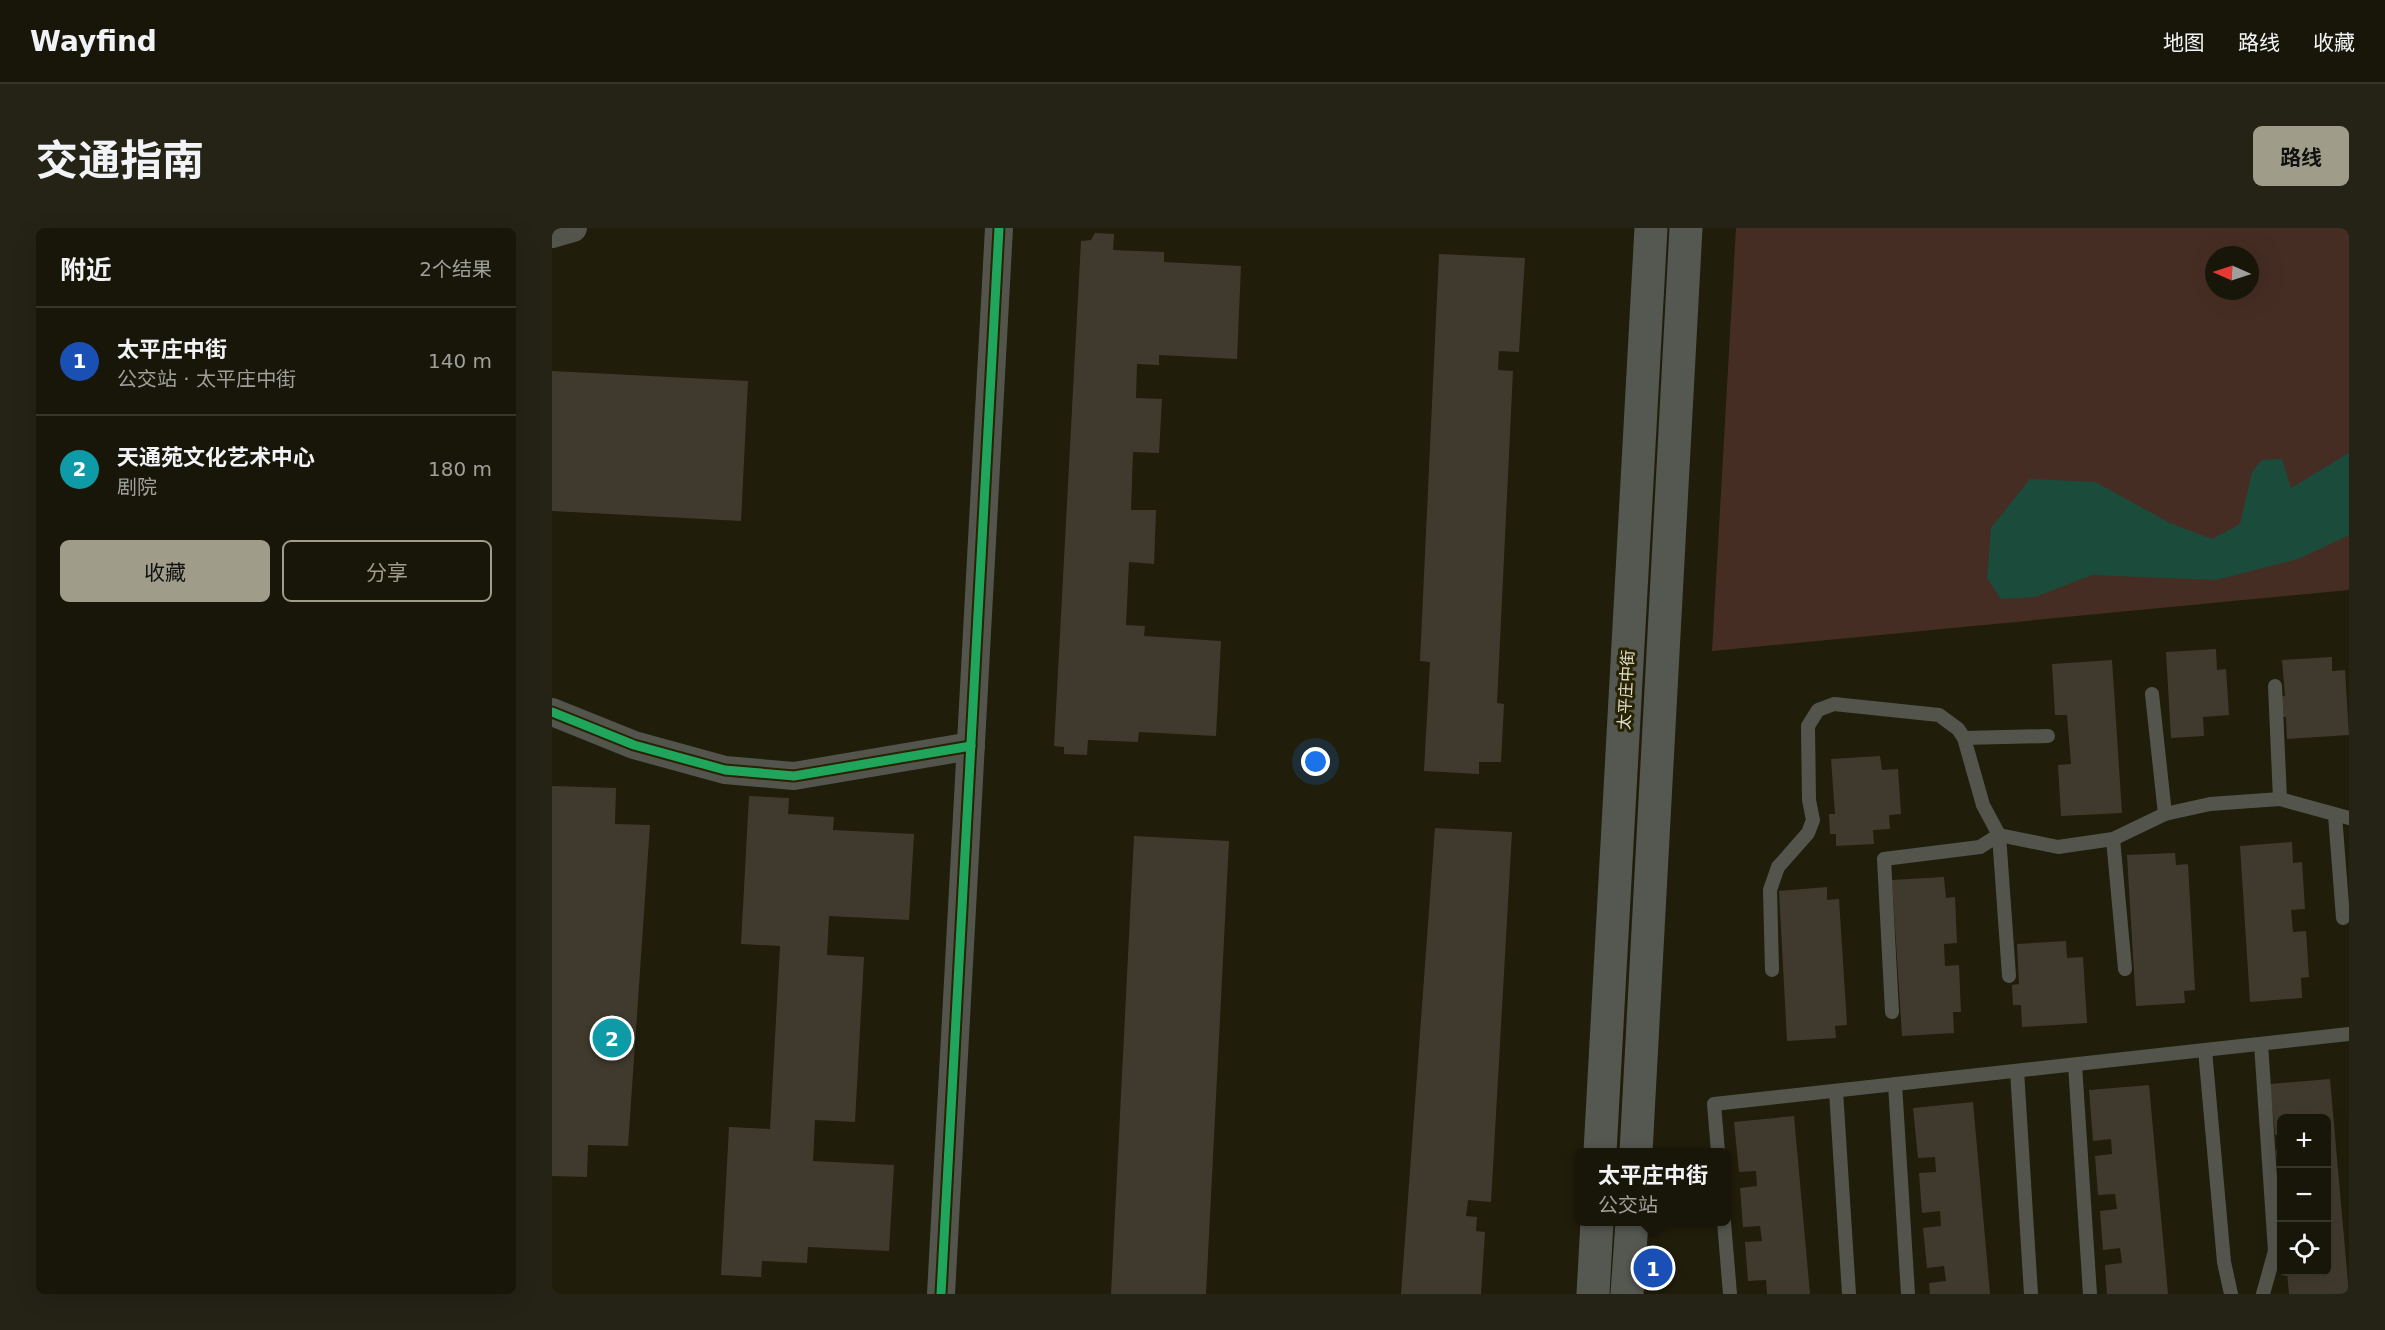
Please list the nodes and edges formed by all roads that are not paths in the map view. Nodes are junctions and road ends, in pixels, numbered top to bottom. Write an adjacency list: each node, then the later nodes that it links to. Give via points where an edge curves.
1 (573, 228): 5 (street)
2 (999, 228): 11 (street)
3 (1651, 228): 29 (main road, 太平庄中街)
4 (1686, 228): 30 (main road)
5 (552, 234)
6 (2275, 686): 12 (lane)
7 (2152, 694): 13 (lane)
8 (552, 712): 11 (street, via 634,745 725,770 794,776)
9 (2048, 736): 10 (lane)
10 (1964, 738): 15 (lane, via 1983,805); 19 (lane, via 1940,715 1834,704 1818,710 1808,726 1813,820 1808,833 1778,867 1770,890)
11 (971, 746): 35 (street)
12 (2280, 799): 13 (lane, via 2210,804); 14 (lane)
13 (2165, 814): 16 (lane)
14 (2342, 816): 17 (lane)
15 (1999, 834): 16 (lane, via 2058,848); 20 (lane); 21 (lane, via 1980,847 1884,860)
16 (2113, 839): 18 (lane)
17 (2343, 918)
18 (2125, 969)
19 (1772, 970)
20 (2009, 976)
21 (1892, 1012)
22 (2349, 1035): 23 (lane)
23 (2261, 1044): 24 (lane); 44 (lane, via 2276,1251)
24 (2205, 1050): 25 (lane); 43 (lane, via 2224,1262)
25 (2075, 1065): 26 (lane); 42 (lane)
26 (2017, 1071): 27 (lane); 41 (lane)
27 (1895, 1084): 28 (lane); 40 (lane)
28 (1836, 1091): 31 (lane, via 1714,1104); 39 (lane)
29 (1600, 1148)
30 (1636, 1148)
31 (1718, 1148)
32 (1597, 1226): 36 (main road)
33 (1632, 1226): 37 (main road)
34 (1724, 1226): 38 (lane)
35 (941, 1294)
36 (1593, 1294)
37 (1627, 1294)
38 (1730, 1294)
39 (1850, 1294)
40 (1908, 1294)
41 (2031, 1294)
42 (2090, 1294)
43 (2231, 1294)
44 (2263, 1294)

